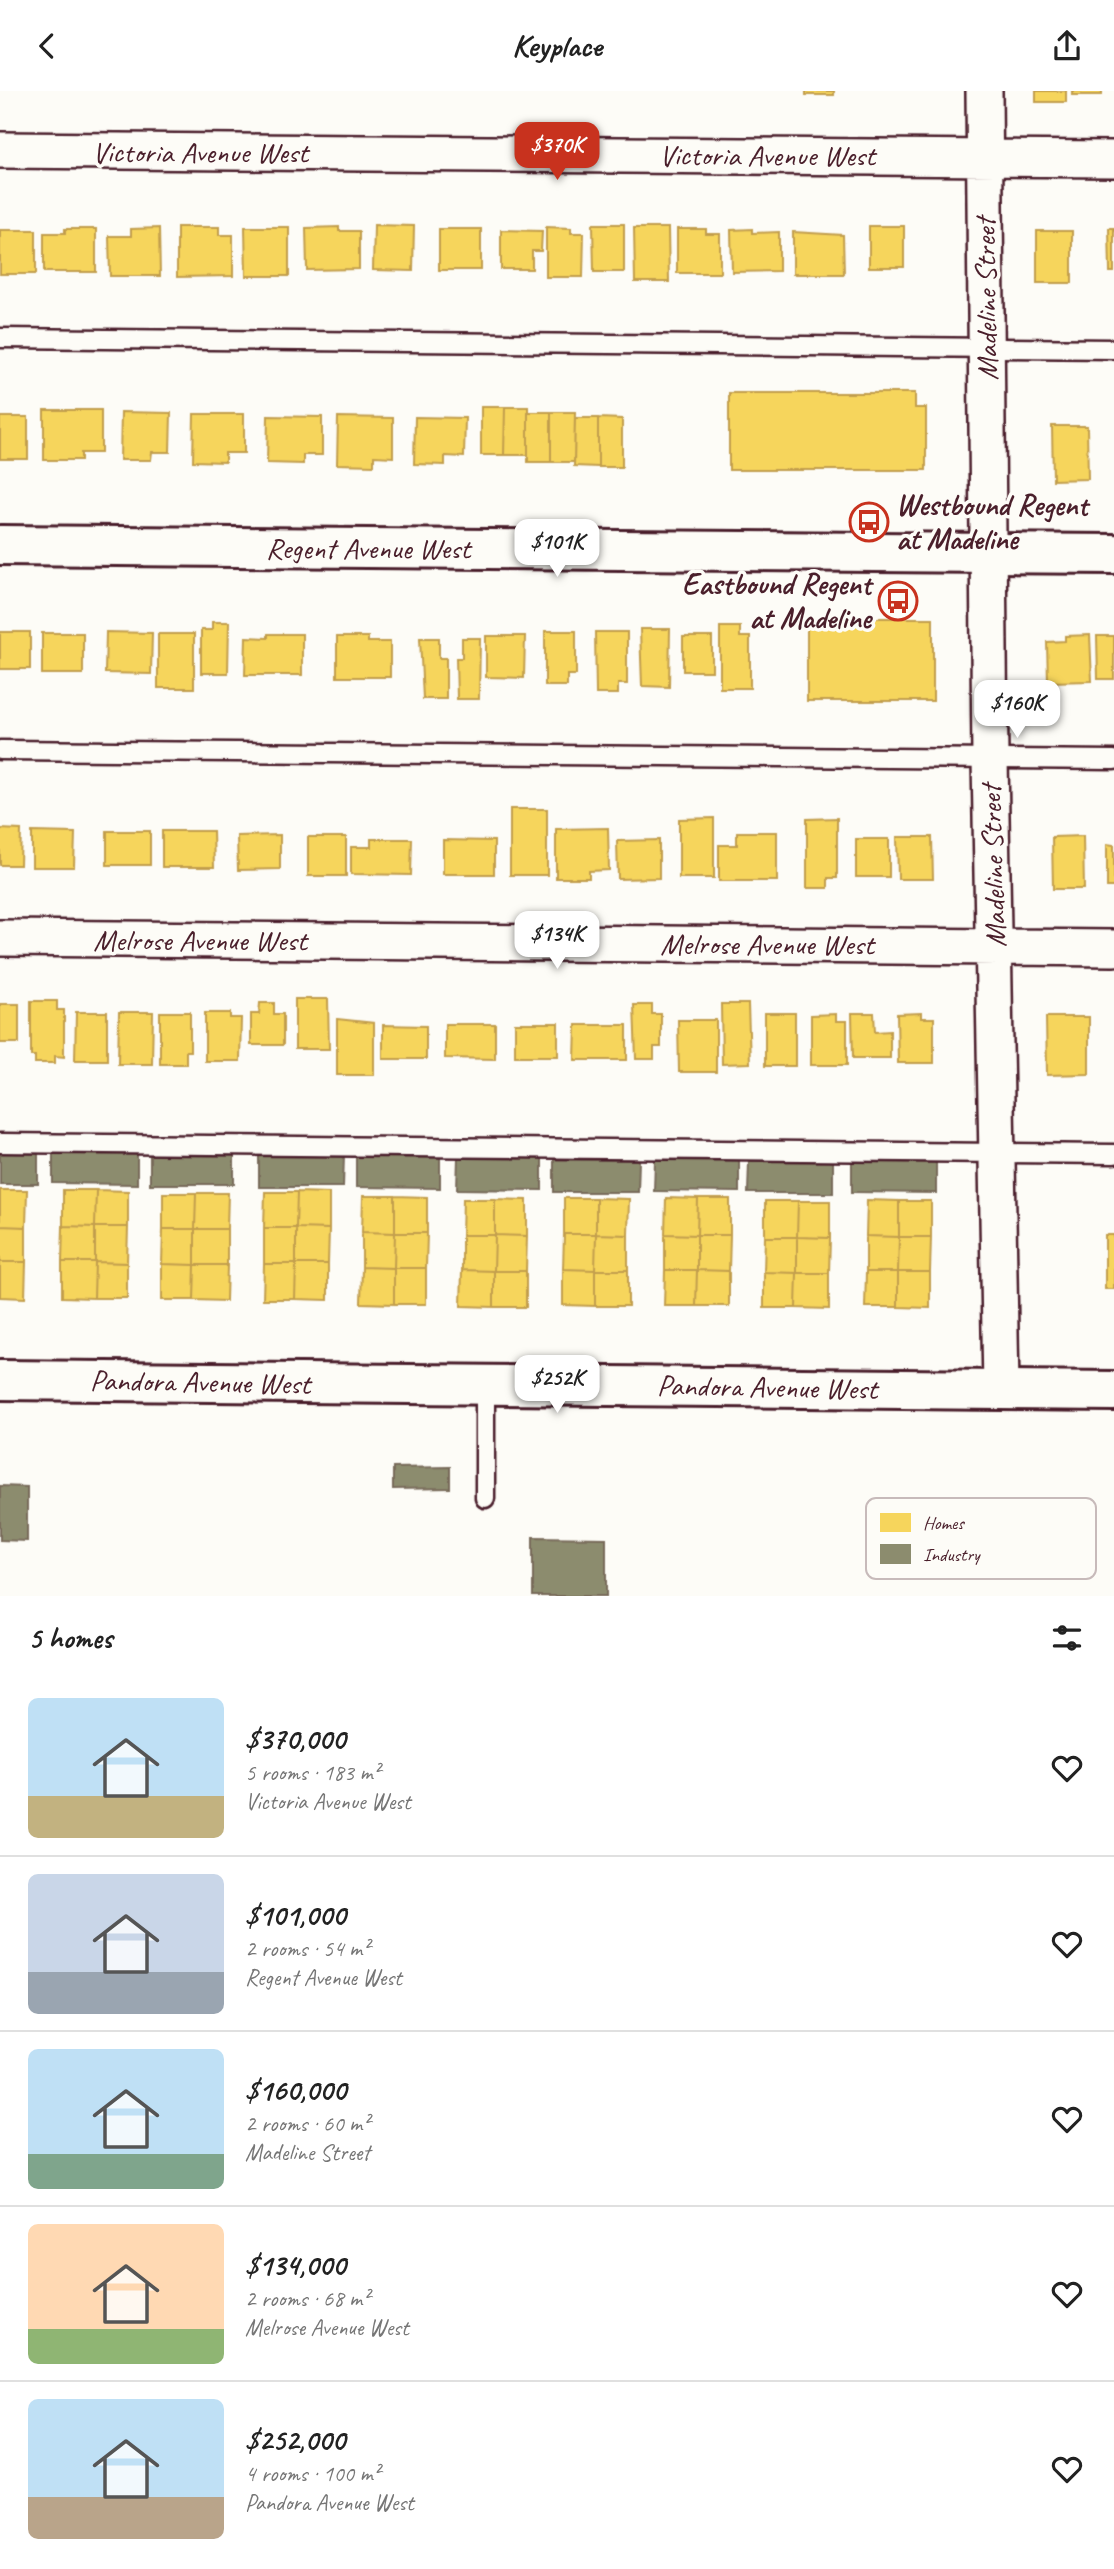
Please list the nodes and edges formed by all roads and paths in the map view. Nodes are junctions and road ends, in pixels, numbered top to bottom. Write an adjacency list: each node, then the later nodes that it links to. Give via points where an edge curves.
1 (984, 91): 3 (street, Madeline Street)
2 (0, 150): 3 (street, Victoria Avenue West)
3 (983, 157): 4 (street, Victoria Avenue West); 6 (street, Madeline Street)
4 (1114, 159)
5 (0, 338): 6 (lane)
6 (987, 347): 7 (lane); 9 (street, Madeline Street)
7 (1114, 349)
8 (0, 545): 9 (street, Regent Avenue West)
9 (989, 553): 10 (street, Regent Avenue West); 12 (street, Madeline Street)
10 (1114, 554)
11 (0, 750): 12 (lane)
12 (989, 759): 13 (lane); 15 (street, Madeline Street)
13 (1114, 760)
14 (0, 938): 15 (street, Melrose Avenue West)
15 (995, 946): 16 (street, Melrose Avenue West); 18 (street, Madeline Street)
16 (1114, 948)
17 (0, 1143): 18 (lane)
18 (999, 1153): 19 (lane); 22 (street, Madeline Street)
19 (1114, 1154)
20 (0, 1380): 21 (street, Pandora Avenue West)
21 (485, 1385): 22 (street, Pandora Avenue West); 24 (lane)
22 (1001, 1389): 23 (street, Pandora Avenue West)
23 (1114, 1391)
24 (485, 1498)

